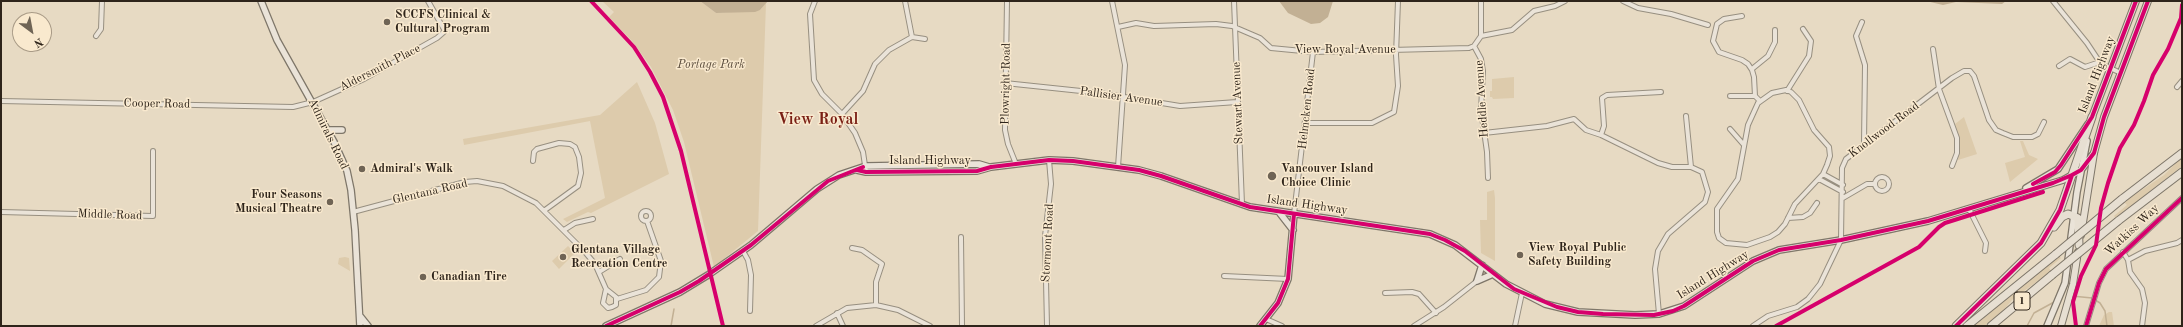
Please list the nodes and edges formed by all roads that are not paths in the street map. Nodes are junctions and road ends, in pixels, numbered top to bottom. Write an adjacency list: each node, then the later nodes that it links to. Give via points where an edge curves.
1 (102, 1): 23 (street, via 101,29)
2 (261, 1): 47 (main road, Admirals Road, via 277,40)
3 (428, 1): 47 (street, Aldersmith Place, via 445,31 432,42 383,69)
4 (815, 1): 49 (street, via 810,14 814,80 822,94)
5 (905, 1): 25 (street)
6 (1008, 1): 37 (street, Plowright Road)
7 (1112, 1): 20 (street)
8 (1234, 1): 19 (street, Stewart Avenue)
9 (1398, 1): 29 (street)
10 (1481, 1): 24 (street)
11 (1565, 1): 24 (street, via 1534,11 1512,30)
12 (1623, 1): 18 (street, via 1638,8)
13 (2052, 1): 31 (street)
14 (2136, 1): 33 (main road, Island Highway)
15 (2148, 1): 35 (main road, Island Highway)
16 (1742, 16): 34 (street, via 1724,19 1717,24 1713,41 1718,52 1742,60)
17 (1862, 22): 59 (street, via 1856,36 1865,65)
18 (1708, 25)
19 (1235, 26): 20 (street, View Royal Avenue, via 1136,24); 30 (street, View Royal Avenue, via 1260,38 1271,48); 48 (street, Stewart Avenue)
20 (1118, 27): 44 (street, via 1125,65)
21 (1803, 29): 40 (street, via 1811,41 1809,56)
22 (1775, 30): 34 (street, via 1775,42 1768,56)
23 (96, 36)
24 (1481, 36): 27 (street)
25 (912, 37): 26 (street); 49 (street, via 888,50 875,64 863,91)
26 (925, 39)
27 (1474, 46): 29 (street, View Royal Avenue); 56 (street, Heddle Avenue, via 1483,71 1481,110)
28 (1933, 49): 39 (street)
29 (1397, 50): 30 (street, View Royal Avenue); 53 (street, via 1398,86 1394,112 1372,123)
30 (1313, 52): 53 (street, Helmcken Road)
31 (2100, 62): 32 (street, via 2085,67 2070,59); 33 (street)
32 (2059, 66)
33 (2110, 68): 35 (street); 51 (main road, Island Highway)
34 (1752, 69): 43 (street)
35 (2120, 73): 62 (main road, Island Highway)
36 (2182, 81): 38 (street)
37 (1005, 83): 44 (street, Pallisier Avenue); 66 (street, Plowright Road, via 1005,130)
38 (2176, 87)
39 (1939, 89): 52 (street, Knollwood Road, via 1964,71 1970,71 1989,120 1996,130 2023,138 2038,134); 59 (street, Knollwood Road); 67 (street, via 1957,138 1957,153)
40 (1787, 91): 46 (street, via 1778,90); 73 (street, via 1799,100 1814,130 1829,147 1830,156)
41 (1661, 92): 57 (street, via 1607,95 1602,98 1604,126)
42 (1730, 96): 43 (street)
43 (1755, 96): 46 (street)
44 (1124, 98): 48 (street, Pallisier Avenue, via 1180,106); 68 (street)
45 (1, 100): 47 (street, Cooper Road, via 293,107)
46 (1760, 101): 60 (street, via 1748,125)
47 (313, 102): 55 (main road, Admirals Road)
48 (1238, 102): 84 (street, Stewart Avenue)
49 (842, 114): 70 (street, via 862,145)
50 (1686, 116): 69 (street)
51 (2092, 117): 71 (main road); 74 (highway); 80 (main road, Island Highway, via 2058,169)
52 (2044, 122)
53 (1306, 123): 90 (street, Helmcken Road)
54 (1730, 128): 60 (street)
55 (328, 130): 58 (main road, Admirals Road); 58 (main road, via 342,130)
56 (1484, 133): 57 (street, via 1547,126 1574,119 1586,130); 75 (street, Heddle Avenue)
57 (1601, 135): 69 (street, via 1658,163 1672,167)
58 (334, 142): 88 (main road, Admirals Road, via 347,171)
59 (1864, 143): 78 (street, Knollwood Road, via 1844,162)
60 (1744, 145): 92 (street, via 1738,179 1717,209 1719,238 1726,243 1747,244 1760,241 1778,232)
61 (153, 151): 87 (street, Middle Road, via 152,216)
62 (2094, 153): 71 (main road, Island Highway); 101 (main road)
63 (2182, 153): 139 (highway, 1, bridge)
64 (1049, 160): 66 (main road, Island Highway); 68 (main road, Island Highway); 132 (street, Stormont Road, via 1051,184 1045,236)
65 (533, 161): 86 (street, via 537,149 559,143 570,144 579,157 581,173 578,186)
66 (1016, 164): 70 (main road, Island Highway, via 991,167 979,164)
67 (1952, 166)
68 (1118, 167): 84 (main road, Island Highway, via 1161,176)
69 (1691, 167): 122 (street, via 1703,175 1708,196 1700,208 1668,234 1658,251 1655,269)
70 (866, 169): 104 (main road, Island Highway, via 828,181)
71 (2081, 170): 74 (main road, Island Highway); 91 (main road)
72 (2182, 172): 140 (highway, 1, bridge, via 2118,220)
73 (1823, 174): 76 (street); 78 (street)
74 (2072, 176): 80 (main road, Island Highway); 100 (highway, via 2060,210)
75 (1488, 178)
76 (1819, 179): 79 (street); 92 (street, via 1795,204)
77 (1875, 184): 81 (street, via 1867,184)
78 (1842, 185): 79 (street, Knollwood Road)
79 (1843, 192): 81 (street, Knollwood Road)
80 (2013, 194): 85 (main road, Island Highway)
81 (1843, 198): 98 (street, Knollwood Road)
82 (2182, 198): 105 (street, Watkiss Way)
83 (1817, 203): 92 (street, via 1810,213 1803,217)
84 (1242, 204): 89 (main road, Island Highway)
85 (1969, 209): 98 (main road, Island Highway); 103 (street, via 1986,243)
86 (544, 210): 88 (street, Glentana Road, via 518,192 474,181 437,188); 95 (street, Glentana Road)
87 (1, 212)
88 (353, 212): 123 (main road, Admirals Road)
89 (1279, 212): 90 (main road, Island Highway); 96 (main road)
90 (1294, 214): 96 (main road, Helmcken Road); 108 (main road, Island Highway, via 1430,234 1455,245)
91 (2074, 215): 100 (highway, via 2062,217); 101 (highway, via 2078,218); 141 (main road, via 2065,283)
92 (1788, 218)
93 (593, 219): 95 (street, via 575,223)
94 (647, 220): 117 (street, via 661,261 659,277 646,290)
95 (564, 230): 109 (street, Glentana Road, via 590,257)
96 (1293, 230): 112 (main road, Helmcken Road)
97 (961, 237): 131 (street)
98 (1842, 240): 122 (main road, Island Highway, via 1779,250 1753,261 1696,300 1673,311); 137 (street, via 1820,284 1808,299 1797,307 1768,316)
99 (2182, 240): 107 (street, via 2177,244 2145,251)
100 (2041, 243): 138 (highway)
101 (2079, 245): 142 (main road, via 2072,287)
102 (852, 248): 118 (street, via 862,250 882,264 876,282)
103 (1985, 251)
104 (743, 252): 119 (street, via 748,260 751,275); 127 (main road, Island Highway, via 680,292)
105 (2123, 252): 107 (street); 143 (street, Watkiss Way, via 2106,269)
106 (620, 259): 109 (street)
107 (2128, 260): 144 (street, via 2130,272 2142,289 2145,303)
108 (1482, 265): 110 (main road, Island Highway); 113 (main road)
109 (599, 272): 114 (street, Glentana Road)
110 (1493, 274): 113 (main road); 116 (main road, Island Highway)
111 (1224, 276): 112 (street)
112 (1288, 279): 124 (main road, Helmcken Road, via 1283,294)
113 (1477, 281): 121 (street)
114 (606, 289): 117 (street, Glentana Road); 117 (street, Glentana Road, via 602,299 604,306 616,305)
115 (1386, 292): 121 (street, via 1419,294)
116 (1522, 294): 122 (main road, Island Highway, via 1545,304 1578,312); 136 (street)
117 (617, 299)
118 (876, 305): 120 (street, via 857,306); 130 (street, via 898,310)
119 (750, 311)
120 (837, 313): 128 (street); 129 (street)
121 (1436, 313): 135 (street)
122 (1659, 314)
123 (360, 316): 125 (main road, Admirals Road); 126 (main road)
124 (1266, 319): 133 (main road, Helmcken Road); 134 (street)
125 (360, 326)
126 (368, 326)
127 (606, 326)
128 (816, 326)
129 (843, 326)
130 (930, 326)
131 (962, 326)
132 (1047, 326)
133 (1260, 326)
134 (1282, 326)
135 (1414, 326)
136 (1515, 326)
137 (1753, 326)
138 (1956, 326)
139 (1967, 326)
140 (1991, 326)
141 (2047, 326)
142 (2061, 326)
143 (2086, 326)
144 (2142, 326)

